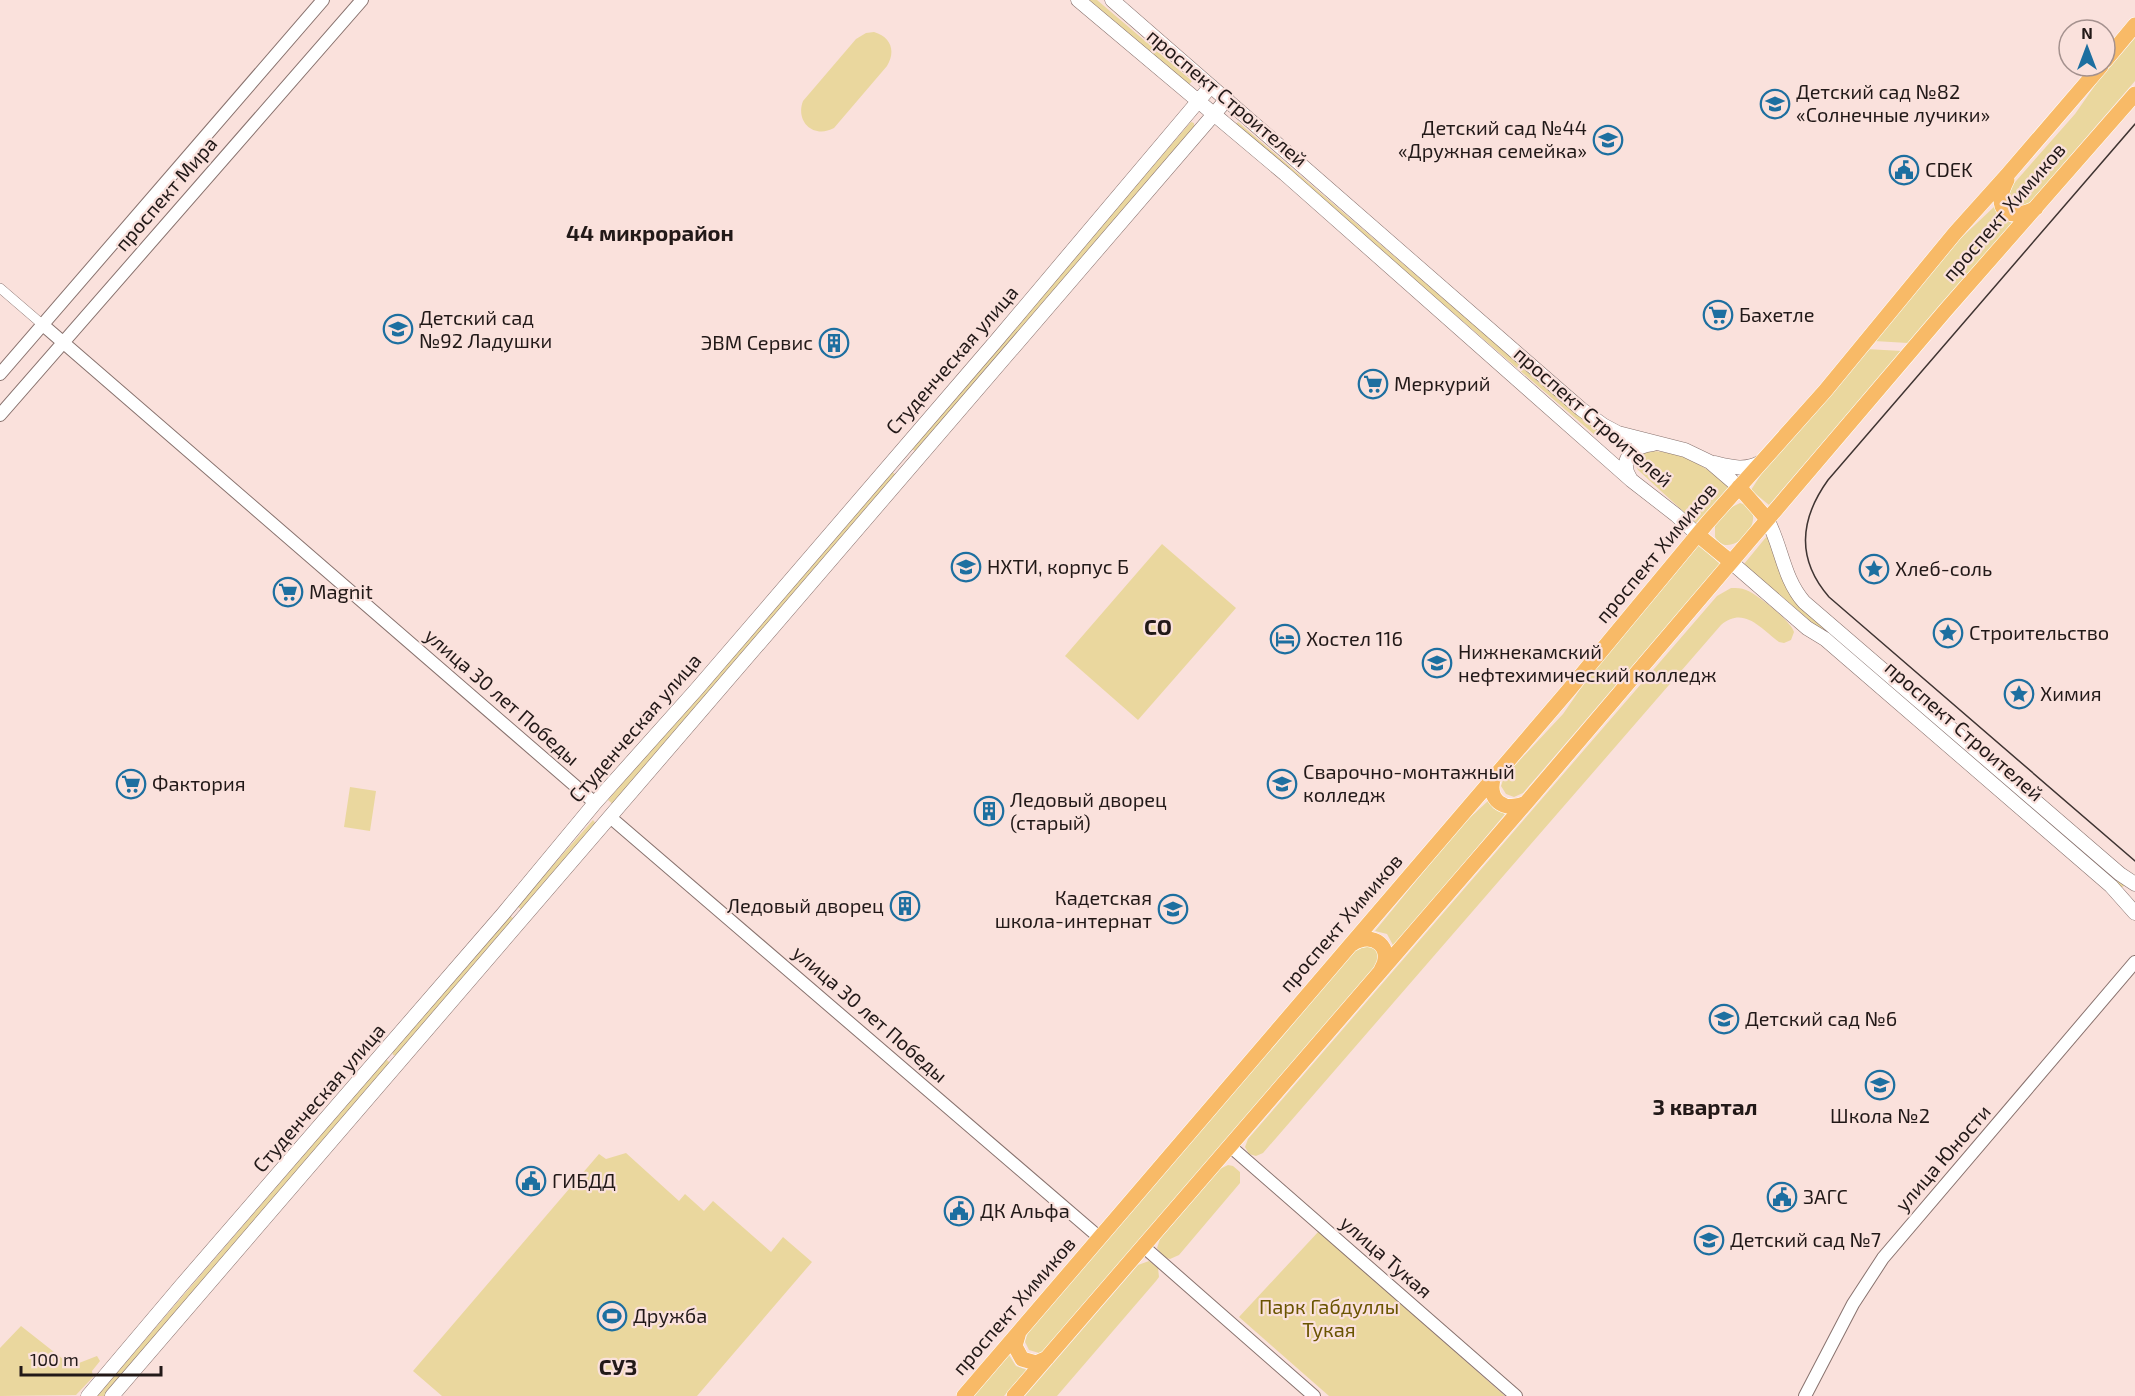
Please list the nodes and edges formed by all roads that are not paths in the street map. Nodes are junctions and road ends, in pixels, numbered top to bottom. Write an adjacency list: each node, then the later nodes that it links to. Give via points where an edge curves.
1 (323, 0): 16 (street, проспект Мира)
2 (362, 0): 17 (street, проспект Мира)
3 (1078, 0): 11 (main road, проспект Строителей)
4 (1112, 0): 8 (main road, проспект Строителей)
5 (2135, 26): 6 (main road)
6 (2117, 47)
7 (2091, 78): 13 (main road, проспект Химиков)
8 (1211, 86): 10 (main road, проспект Строителей); 11 (main road, Студенческая улица)
9 (2135, 94): 14 (main road, проспект Химиков)
10 (1227, 99): 12 (main road, Студенческая улица); 20 (main road, проспект Строителей)
11 (1198, 102): 12 (main road, проспект Строителей); 23 (main road, Студенческая улица)
12 (1214, 115): 21 (main road, проспект Строителей); 24 (main road, Студенческая улица)
13 (2008, 174): 14 (main road, via 2001,197 2004,209 2018,215); 26 (main road, проспект Химиков)
14 (2038, 207): 31 (main road, проспект Химиков)
15 (0, 288): 16 (street)
16 (43, 325): 17 (street, улица 30 лет Победы); 18 (street, проспект Мира)
17 (62, 342): 19 (street, проспект Мира); 35 (street, улица 30 лет Победы)
18 (0, 374)
19 (0, 415)
20 (1603, 425): 21 (main road, via 1606,437); 22 (main road, проспект Строителей)
21 (1590, 443): 29 (main road, проспект Строителей)
22 (1661, 444): 25 (main road, проспект Строителей); 29 (main road, via 1638,447 1629,454 1626,466)
23 (902, 448): 24 (main road); 27 (main road, Студенческая улица)
24 (916, 458): 28 (main road, Студенческая улица)
25 (1710, 462): 26 (main road, via 1737,468); 30 (main road, проспект Строителей)
26 (1761, 462): 30 (main road, проспект Химиков)
27 (890, 464): 28 (main road, via 897,464); 35 (main road, Студенческая улица)
28 (904, 473): 37 (main road, Студенческая улица)
29 (1631, 480): 32 (main road, проспект Строителей)
30 (1740, 487): 31 (main road, проспект Строителей); 32 (main road, проспект Химиков)
31 (1767, 519): 33 (main road, проспект Химиков); 38 (main road, проспект Строителей, via 1791,586 1804,602)
32 (1698, 535): 33 (main road, проспект Строителей); 34 (main road, проспект Химиков)
33 (1731, 562): 36 (main road, проспект Химиков); 39 (main road, проспект Строителей, via 2111,886)
34 (1494, 776): 36 (main road, via 1492,788 1499,802 1514,807); 42 (main road, проспект Химиков)
35 (595, 803): 37 (main road, улица 30 лет Победы); 40 (main road, Студенческая улица)
36 (1526, 803): 44 (main road, проспект Химиков)
37 (610, 817): 41 (main road, Студенческая улица); 48 (street, улица 30 лет Победы)
38 (2135, 884)
39 (2135, 913)
40 (503, 914): 41 (main road, via 516,912); 45 (main road, Студенческая улица)
41 (519, 924): 46 (main road, Студенческая улица)
42 (1351, 945): 44 (main road, via 1365,938 1379,943 1386,956); 48 (main road, проспект Химиков)
43 (2135, 962): 58 (street, улица Юности, via 1883,1258 1853,1304)
44 (1382, 970): 47 (main road, проспект Химиков)
45 (389, 1047): 46 (main road, via 390,1059 397,1062); 52 (main road, Студенческая улица)
46 (404, 1058): 53 (main road, Студенческая улица)
47 (1231, 1147): 49 (main road, проспект Химиков); 57 (street, улица Тукая)
48 (1100, 1238): 50 (main road, проспект Химиков)
49 (1144, 1247): 51 (main road, проспект Химиков); 56 (street)
50 (1019, 1332): 51 (main road, via 1015,1346 1022,1359 1036,1363); 54 (main road, проспект Химиков)
51 (1048, 1356): 55 (main road, проспект Химиков)
52 (88, 1396)
53 (112, 1396)
54 (964, 1396)
55 (1014, 1396)
56 (1314, 1396)
57 (1516, 1396)
58 (1805, 1396)

